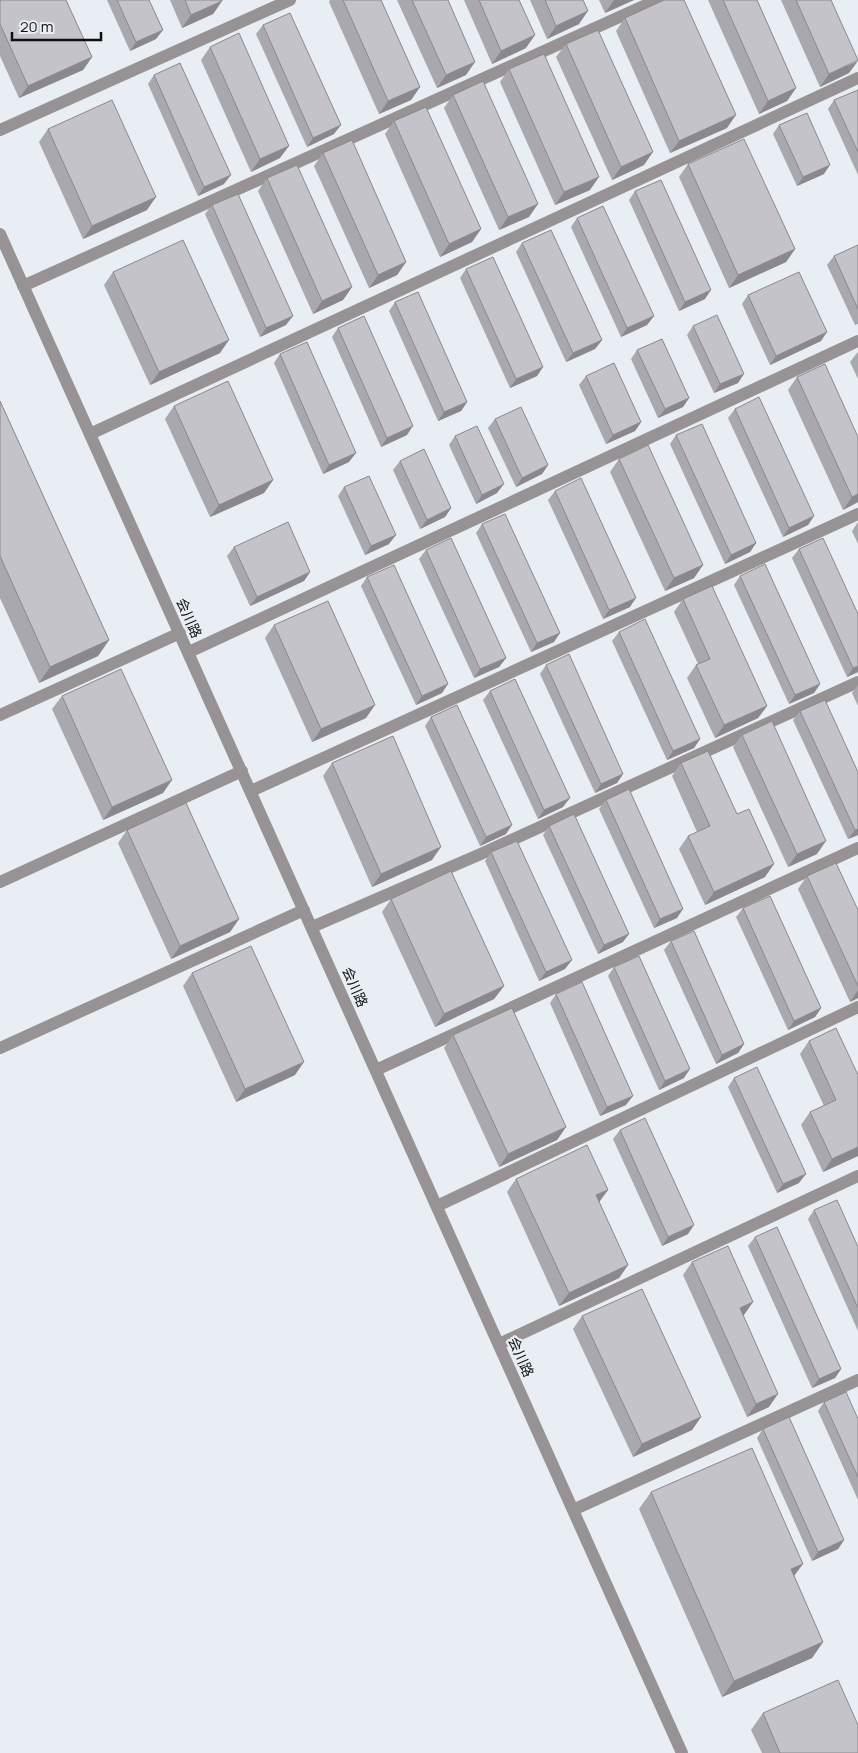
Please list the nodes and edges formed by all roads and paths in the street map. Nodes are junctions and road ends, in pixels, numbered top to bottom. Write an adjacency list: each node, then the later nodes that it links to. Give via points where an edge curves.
1 (290, 0): 4 (street)
2 (657, 0): 6 (street)
3 (858, 78): 8 (street)
4 (0, 130)
5 (0, 234): 6 (street, 会川路)
6 (23, 286): 8 (street, 会川路)
7 (858, 341): 11 (street)
8 (90, 434): 10 (street, 会川路)
9 (858, 514): 15 (street)
10 (180, 633): 11 (street, 会川路); 13 (street)
11 (189, 652): 14 (street, 会川路)
12 (858, 682): 19 (street, via 483,853)
13 (0, 715)
14 (242, 771): 15 (street, 会川路); 17 (street)
15 (251, 791): 18 (street, 会川路)
16 (858, 848): 22 (street)
17 (0, 882)
18 (304, 910): 19 (street, 会川路); 21 (street)
19 (312, 926): 22 (street, 会川路)
20 (858, 1007): 24 (street)
21 (0, 1048)
22 (376, 1070): 24 (street, 会川路)
23 (858, 1176): 25 (street)
24 (437, 1206): 25 (street, 会川路)
25 (499, 1344): 27 (street, 会川路)
26 (858, 1380): 27 (street)
27 (573, 1510): 28 (street, 会川路)
28 (682, 1753)

